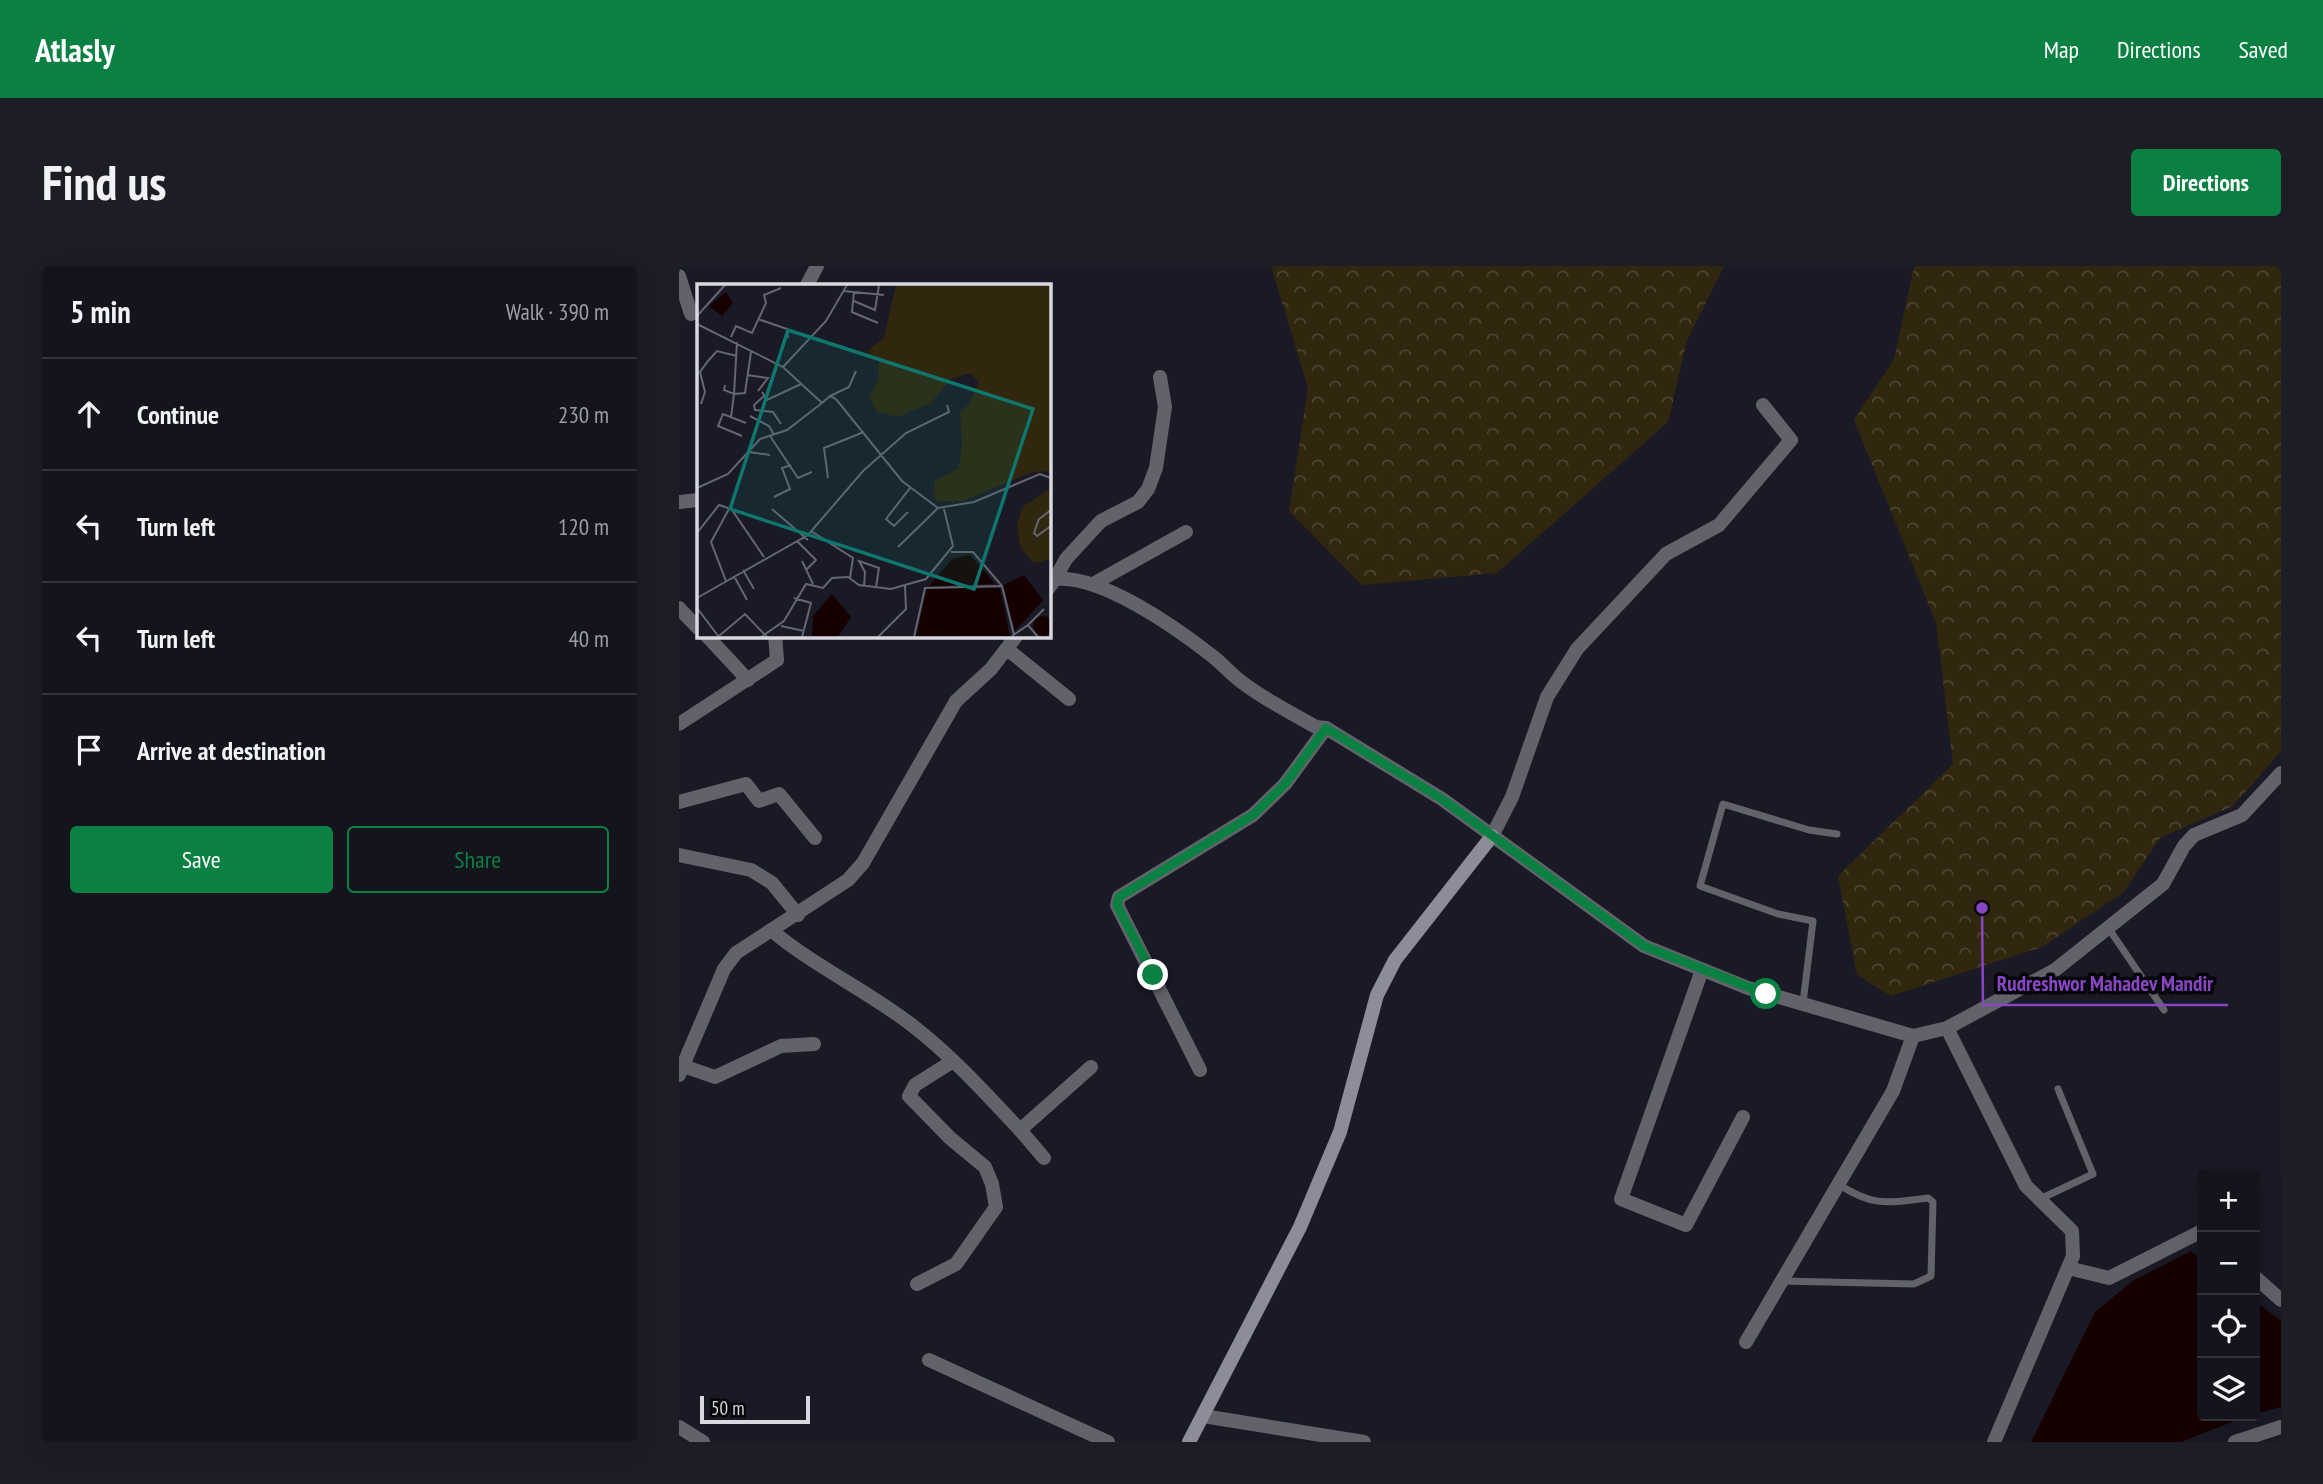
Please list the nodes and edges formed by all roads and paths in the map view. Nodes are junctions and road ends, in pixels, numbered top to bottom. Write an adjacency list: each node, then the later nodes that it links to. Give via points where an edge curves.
1 (817, 266): 3 (street)
2 (679, 276): 4 (street)
3 (808, 284)
4 (691, 314)
5 (1160, 377): 10 (street, via 1165,407 1156,468 1148,489 1138,502 1101,521 1066,559)
6 (1763, 405): 25 (street, via 1791,440 1719,525 1666,554 1577,649 1547,697 1512,797)
7 (697, 500): 8 (street)
8 (679, 502)
9 (1187, 532): 11 (street)
10 (1051, 584): 11 (street, via 1070,578)
11 (1093, 584): 21 (street, via 1210,654 1243,684 1316,727)
12 (679, 608): 13 (street)
13 (697, 627)
14 (708, 637): 18 (street)
15 (775, 637): 18 (street, via 777,660)
16 (1016, 637): 17 (street)
17 (1007, 649): 19 (street); 28 (street, via 955,701 863,863 848,880)
18 (748, 680): 20 (street)
19 (1069, 699)
20 (679, 724)
21 (1326, 728): 25 (street, via 1442,799); 39 (street, via 1285,784 1253,815 1119,897 1117,905)
22 (2281, 773): 29 (street, via 2242,815 2194,835 2163,884)
23 (679, 802): 26 (street, via 746,784 759,801 779,794)
24 (1837, 834): 32 (lane, via 1723,804 1700,886 1778,914 1813,921)
25 (1492, 836): 31 (street, via 1644,946); 55 (street, via 1395,960 1377,995 1340,1132 1300,1227)
26 (815, 838)
27 (679, 855): 28 (street, via 751,870 772,883)
28 (799, 915): 30 (street)
29 (2109, 929): 33 (lane); 34 (street, via 2055,970)
30 (771, 930): 37 (street, via 913,1026); 40 (street, via 736,953 724,969)
31 (1702, 970): 32 (street); 42 (street, via 1621,1199 1686,1225)
32 (1803, 1004): 35 (street)
33 (2164, 1010)
34 (1947, 1028): 35 (street); 46 (street, via 2026,1186)
35 (1913, 1036): 45 (street, via 1893,1091)
36 (814, 1044): 40 (street, via 781,1046 715,1077)
37 (953, 1061): 43 (street); 51 (street, via 915,1085 909,1096 985,1167 996,1208 956,1264)
38 (1091, 1067): 43 (street)
39 (1200, 1070)
40 (681, 1071)
41 (2058, 1089): 46 (lane, via 2093,1174)
42 (1743, 1117)
43 (1020, 1130): 44 (street)
44 (1044, 1158)
45 (1837, 1183): 49 (street); 49 (lane, via 1864,1200 1927,1198 1933,1202 1931,1276 1914,1284)
46 (2039, 1200): 48 (street, via 2072,1231 2073,1256)
47 (2200, 1232): 48 (street, via 2109,1278)
48 (2068, 1268): 62 (street)
49 (1782, 1281): 53 (street)
50 (2260, 1281): 52 (street)
51 (917, 1284)
52 (2281, 1300)
53 (1746, 1342)
54 (929, 1360): 59 (street)
55 (1203, 1416): 60 (street); 61 (street)
56 (679, 1427): 58 (street)
57 (2281, 1427): 63 (street)
58 (703, 1442)
59 (1108, 1442)
60 (1189, 1442)
61 (1364, 1442)
62 (1994, 1442)
63 (2235, 1442)

